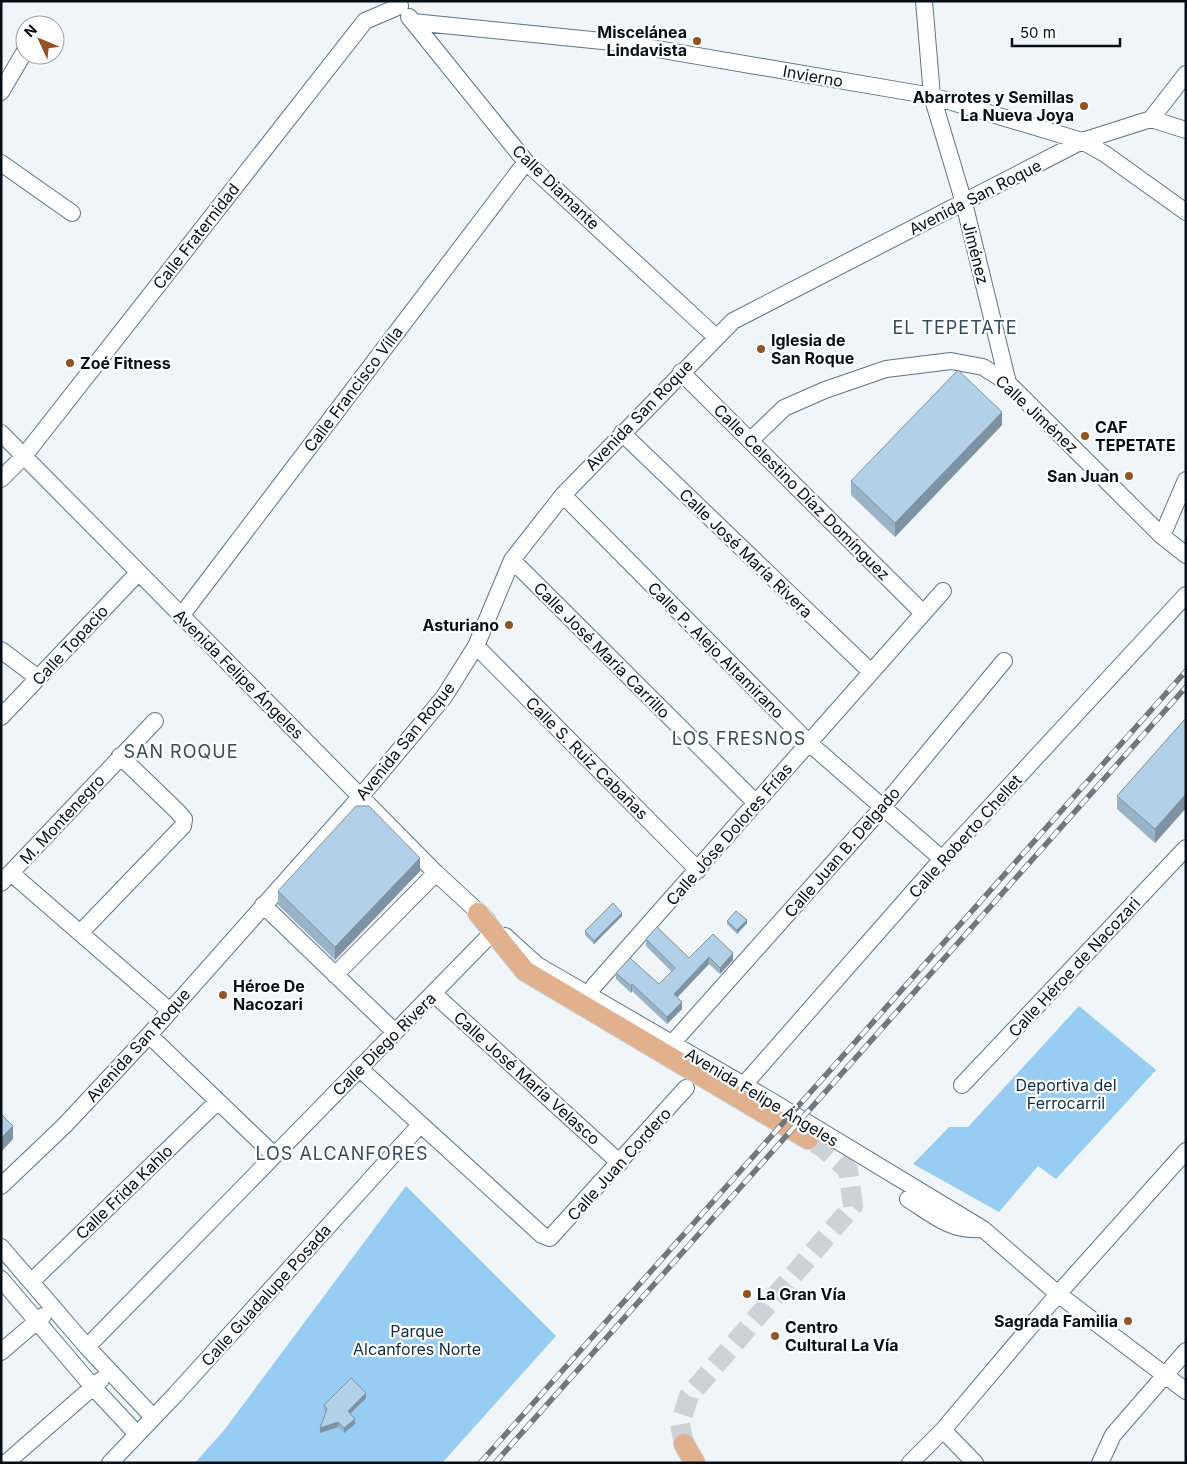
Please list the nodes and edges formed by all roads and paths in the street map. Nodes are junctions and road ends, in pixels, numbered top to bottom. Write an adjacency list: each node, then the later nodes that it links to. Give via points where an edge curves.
1 (924, 1): 7 (street)
2 (398, 4): 3 (street, Calle Diamante); 24 (street, Calle Fraternidad, via 365,21)
3 (413, 22): 7 (street, Invierno, via 622,44); 14 (street, Calle Diamante)
4 (17, 65): 6 (street)
5 (1186, 74): 8 (street)
6 (1, 92)
7 (932, 96): 11 (street, Invierno); 15 (street, Jiménez)
8 (1151, 119): 9 (street, Avenida San Roque); 10 (street)
9 (1126, 128): 11 (street, Avenida San Roque); 12 (street, via 1111,136)
10 (1186, 130)
11 (1082, 140): 12 (street, Invierno); 15 (street, Avenida San Roque)
12 (1105, 154): 16 (street, Invierno)
13 (1, 162): 17 (street)
14 (526, 162): 18 (street, Calle Diamante); 35 (street, Calle Francisco Villa)
15 (964, 203): 18 (street, Avenida San Roque, via 733,321); 20 (street, Jiménez)
16 (1186, 212)
17 (72, 213)
18 (716, 337): 19 (street, Avenida San Roque)
19 (681, 372): 22 (street, Avenida San Roque); 23 (street, Calle Celestino Díaz Domínguez)
20 (1008, 383): 23 (street, Calle Jiménez, via 983,367 951,361 886,369 784,408); 28 (street, Calle Jiménez)
21 (1, 433): 24 (street, Avenida Felipe Ángeles)
22 (622, 433): 27 (street, Avenida San Roque); 39 (street, Calle José María Rivera)
23 (751, 440): 34 (street, Calle Celestino Díaz Domínguez)
24 (24, 456): 25 (street, Calle Fraternidad); 31 (street, Avenida Felipe Ángeles)
25 (1, 479)
26 (1186, 480): 28 (street)
27 (563, 495): 30 (street, Avenida San Roque); 43 (street, Calle P. Alejo Altamirano)
28 (1162, 536): 29 (street, Calle Jiménez)
29 (1186, 555)
30 (512, 560): 36 (street, Avenida San Roque); 46 (street, Calle José María Carrillo)
31 (138, 573): 35 (street, Avenida Felipe Ángeles); 40 (street, Calle Topacio)
32 (943, 591): 34 (street, Calle Jóse Dolores Frías)
33 (1186, 595): 49 (street, Calle Roberto Chellet)
34 (922, 612): 39 (street, Calle Jóse Dolores Frías)
35 (181, 616): 45 (street, Avenida Felipe Ángeles)
36 (476, 646): 45 (street, Avenida San Roque, via 444,697); 50 (street, Calle S. Ruiz Cabañas)
37 (1, 650): 40 (street)
38 (1004, 661): 47 (street, Calle Juan B. Delgado)
39 (871, 672): 43 (street, Calle Jóse Dolores Frías)
40 (38, 678): 41 (street, Calle Topacio)
41 (1, 717)
42 (155, 721): 44 (street, M. Montenegro)
43 (809, 744): 46 (street, Calle Jóse Dolores Frías); 47 (street, Calle P. Alejo Altamirano)
44 (120, 756): 52 (street, M. Montenegro); 56 (street, via 184,819 183,826)
45 (361, 796): 51 (street, Avenida Felipe Ángeles); 53 (street, Avenida San Roque)
46 (756, 802): 50 (street, Calle Jóse Dolores Frías)
47 (882, 808): 49 (street, Calle P. Alejo Altamirano); 63 (street, Calle Juan B. Delgado)
48 (1186, 848): 66 (street, Calle Héroe de Nacozari)
49 (942, 859): 65 (street, Calle Roberto Chellet)
50 (698, 870): 58 (street, Calle Jóse Dolores Frías)
51 (436, 873): 54 (street, Avenida Felipe Ángeles); 57 (street)
52 (6, 878): 56 (street, M. Montenegro)
53 (263, 905): 57 (street); 60 (street, Avenida San Roque)
54 (478, 913): 55 (main road, Avenida Felipe Ángeles); 76 (street, Avenida Felipe Ángeles, via 537,965)
55 (493, 932): 59 (street, Calle Diego Rivera); 70 (main road, Avenida Felipe Ángeles, via 525,971)
56 (80, 933): 60 (street, M. Montenegro)
57 (335, 975): 61 (street)
58 (594, 986)
59 (434, 994): 61 (street, Calle Diego Rivera); 73 (street, Calle José María Velasco)
60 (170, 1011): 62 (street, Avenida San Roque)
61 (395, 1032): 64 (street, Calle Diego Rivera)
62 (149, 1035): 68 (street); 74 (street, Avenida San Roque, via 65,1125)
63 (676, 1039)
64 (359, 1068): 69 (street); 72 (street, Calle Diego Rivera)
65 (748, 1080)
66 (962, 1085)
67 (686, 1088): 73 (street, Calle Juan Cordero)
68 (217, 1102): 72 (street); 79 (street, Calle Frida Kahlo)
69 (420, 1125): 73 (street, Calle Juan Cordero, via 542,1235 550,1238); 90 (street, Calle Guadalupe Posada)
70 (808, 1139)
71 (1186, 1152): 80 (street)
72 (274, 1155): 83 (street, Calle Diego Rivera)
73 (620, 1163)
74 (1, 1186)
75 (908, 1199): 76 (street, via 952,1227)
76 (983, 1229): 80 (street, Avenida Felipe Ángeles)
77 (1, 1247): 79 (street)
78 (1, 1279): 82 (street)
79 (31, 1282): 81 (street)
80 (1058, 1294): 87 (street, Avenida Felipe Ángeles); 91 (street)
81 (53, 1308): 82 (street); 83 (street)
82 (37, 1322): 85 (street); 88 (street)
83 (87, 1347): 86 (street)
84 (1186, 1351): 87 (street)
85 (1, 1352)
86 (111, 1373): 88 (street); 90 (street)
87 (1163, 1375): 89 (street, Avenida Felipe Ángeles); 99 (street, via 1113,1435)
88 (93, 1387): 92 (street); 94 (street)
89 (1186, 1391)
90 (153, 1417): 92 (street, Calle Guadalupe Posada)
91 (943, 1430): 97 (street); 98 (street)
92 (137, 1434): 95 (street, Calle Guadalupe Posada)
93 (684, 1444): 96 (main road)
94 (6, 1463)
95 (110, 1463)
96 (695, 1463)
97 (910, 1463)
98 (975, 1463)
99 (1100, 1463)

